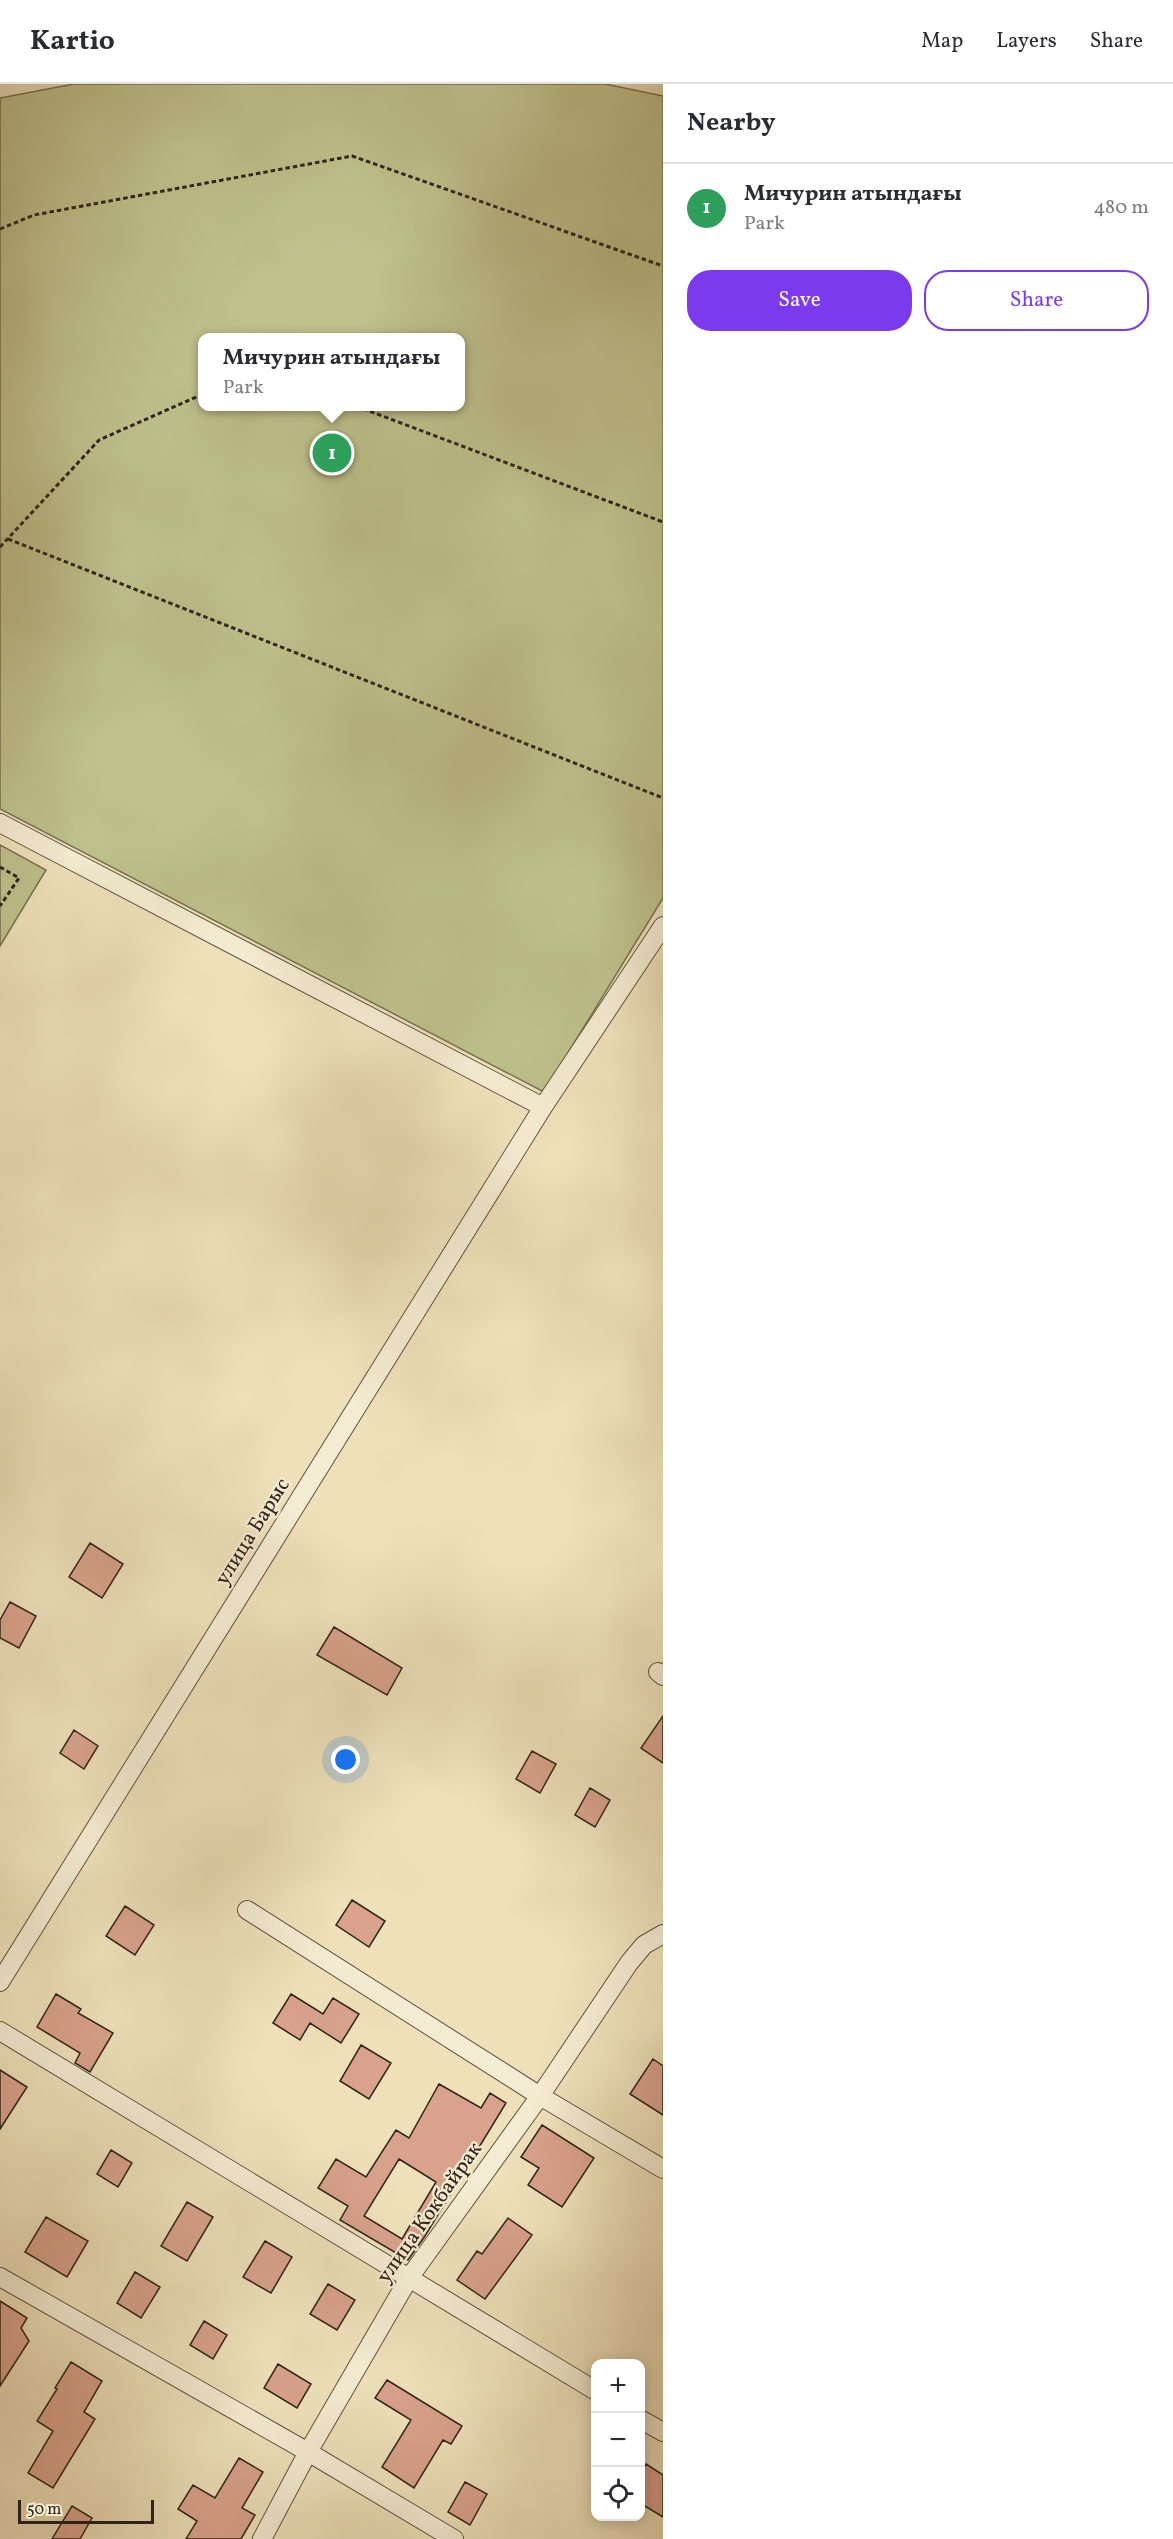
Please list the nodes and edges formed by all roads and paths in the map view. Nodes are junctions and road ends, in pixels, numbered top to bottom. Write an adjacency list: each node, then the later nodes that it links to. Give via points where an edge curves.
1 (0, 229): 2 (path, via 34,215 352,156)
2 (663, 266)
3 (198, 396): 6 (path, via 99,440)
4 (369, 411): 5 (path)
5 (663, 522)
6 (8, 539): 7 (path); 8 (path)
7 (0, 547)
8 (663, 798)
9 (0, 823): 13 (street)
10 (0, 867): 11 (path, via 19,878)
11 (0, 906)
12 (663, 926): 13 (street, улица Барыс)
13 (543, 1107): 16 (street, улица Барыс)
14 (248, 1910): 18 (street)
15 (663, 1934): 18 (street, улица Кокбайрак, via 644,1945 629,1963)
16 (0, 1982)
17 (0, 2031): 21 (street)
18 (540, 2096): 19 (street); 21 (street, улица Кокбайрак)
19 (663, 2169)
20 (0, 2277): 25 (street)
21 (409, 2278): 22 (street); 25 (street, улица Кокбайрак)
22 (591, 2388)
23 (645, 2422): 24 (street)
24 (663, 2432)
25 (308, 2452): 26 (street, улица Кокбайрак); 27 (street)
26 (262, 2539)
27 (454, 2539)

